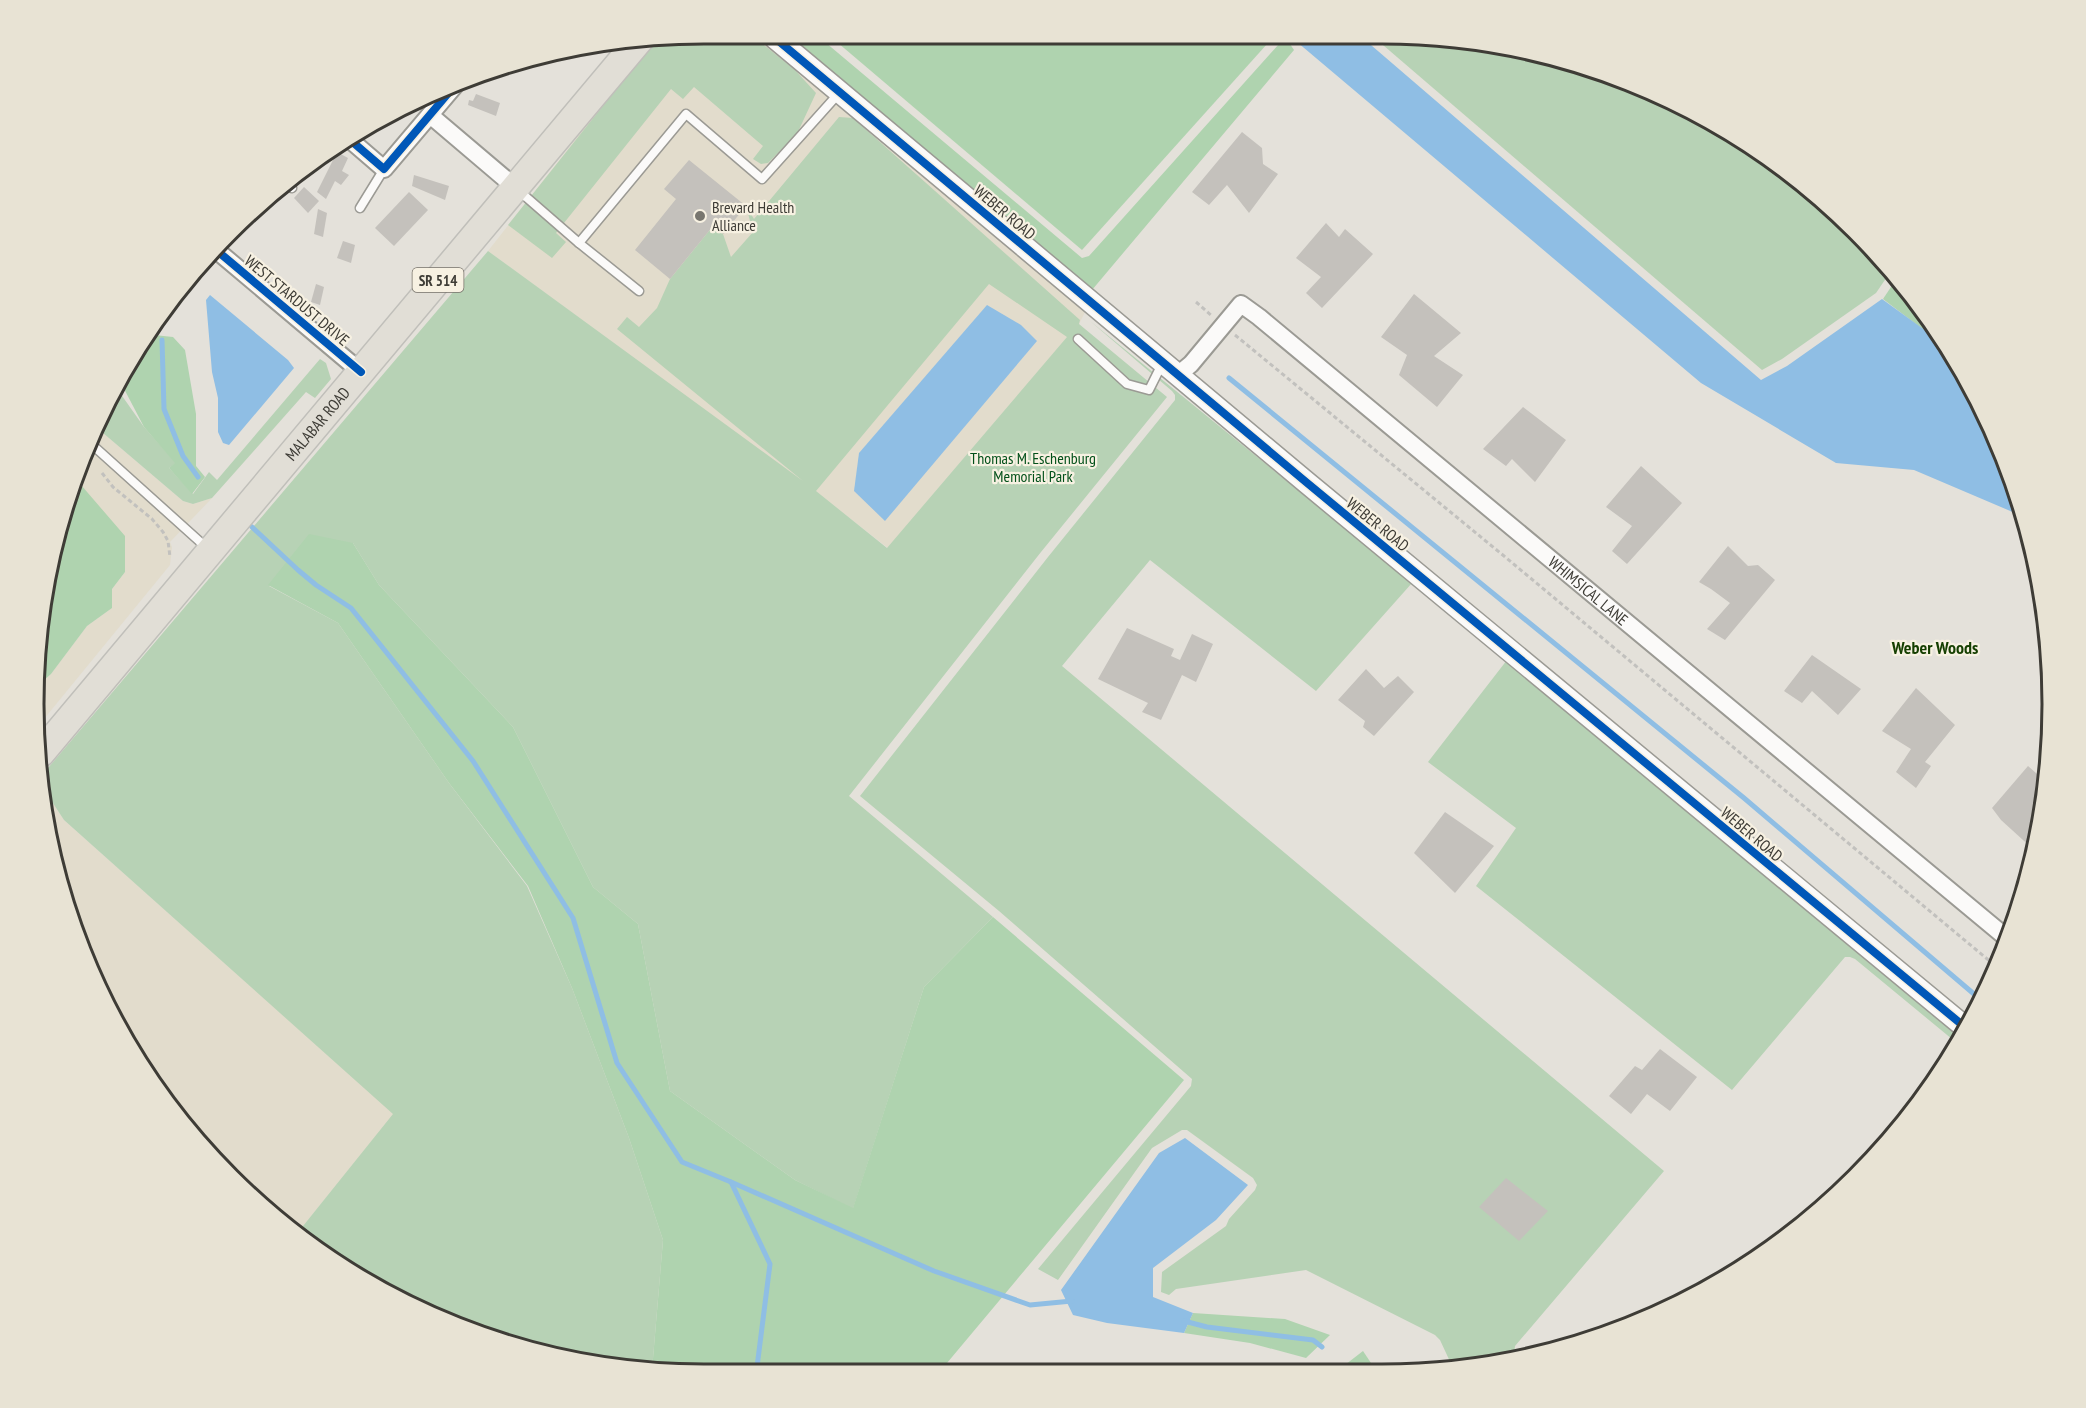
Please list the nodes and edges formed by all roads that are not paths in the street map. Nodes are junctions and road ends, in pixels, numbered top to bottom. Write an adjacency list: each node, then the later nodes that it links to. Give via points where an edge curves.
1 (782, 44): 3 (street, WEBER ROAD)
2 (633, 48): 8 (main road, MALABAR ROAD / SR 514)
3 (840, 92): 10 (lane, via 762,179 686,114); 14 (street, WEBER ROAD)
4 (445, 97): 5 (street)
5 (430, 115): 7 (street); 8 (street)
6 (355, 144): 7 (street)
7 (384, 169): 9 (lane)
8 (516, 188): 10 (lane); 15 (main road, MALABAR ROAD / SR 514)
9 (360, 208)
10 (579, 243): 12 (lane)
11 (221, 254): 15 (street, WEST STARDUST DRIVE)
12 (639, 291)
13 (1078, 339): 14 (lane, via 1127,384 1149,390)
14 (1171, 368): 19 (street, WHIMSICAL LANE, via 1191,364 1240,304); 20 (street, WEBER ROAD)
15 (361, 372): 17 (main road, MALABAR ROAD / SR 514)
16 (95, 448): 17 (lane)
17 (210, 552): 18 (main road, MALABAR ROAD / SR 514)
18 (45, 748)
19 (2001, 933)
20 (1960, 1023)

